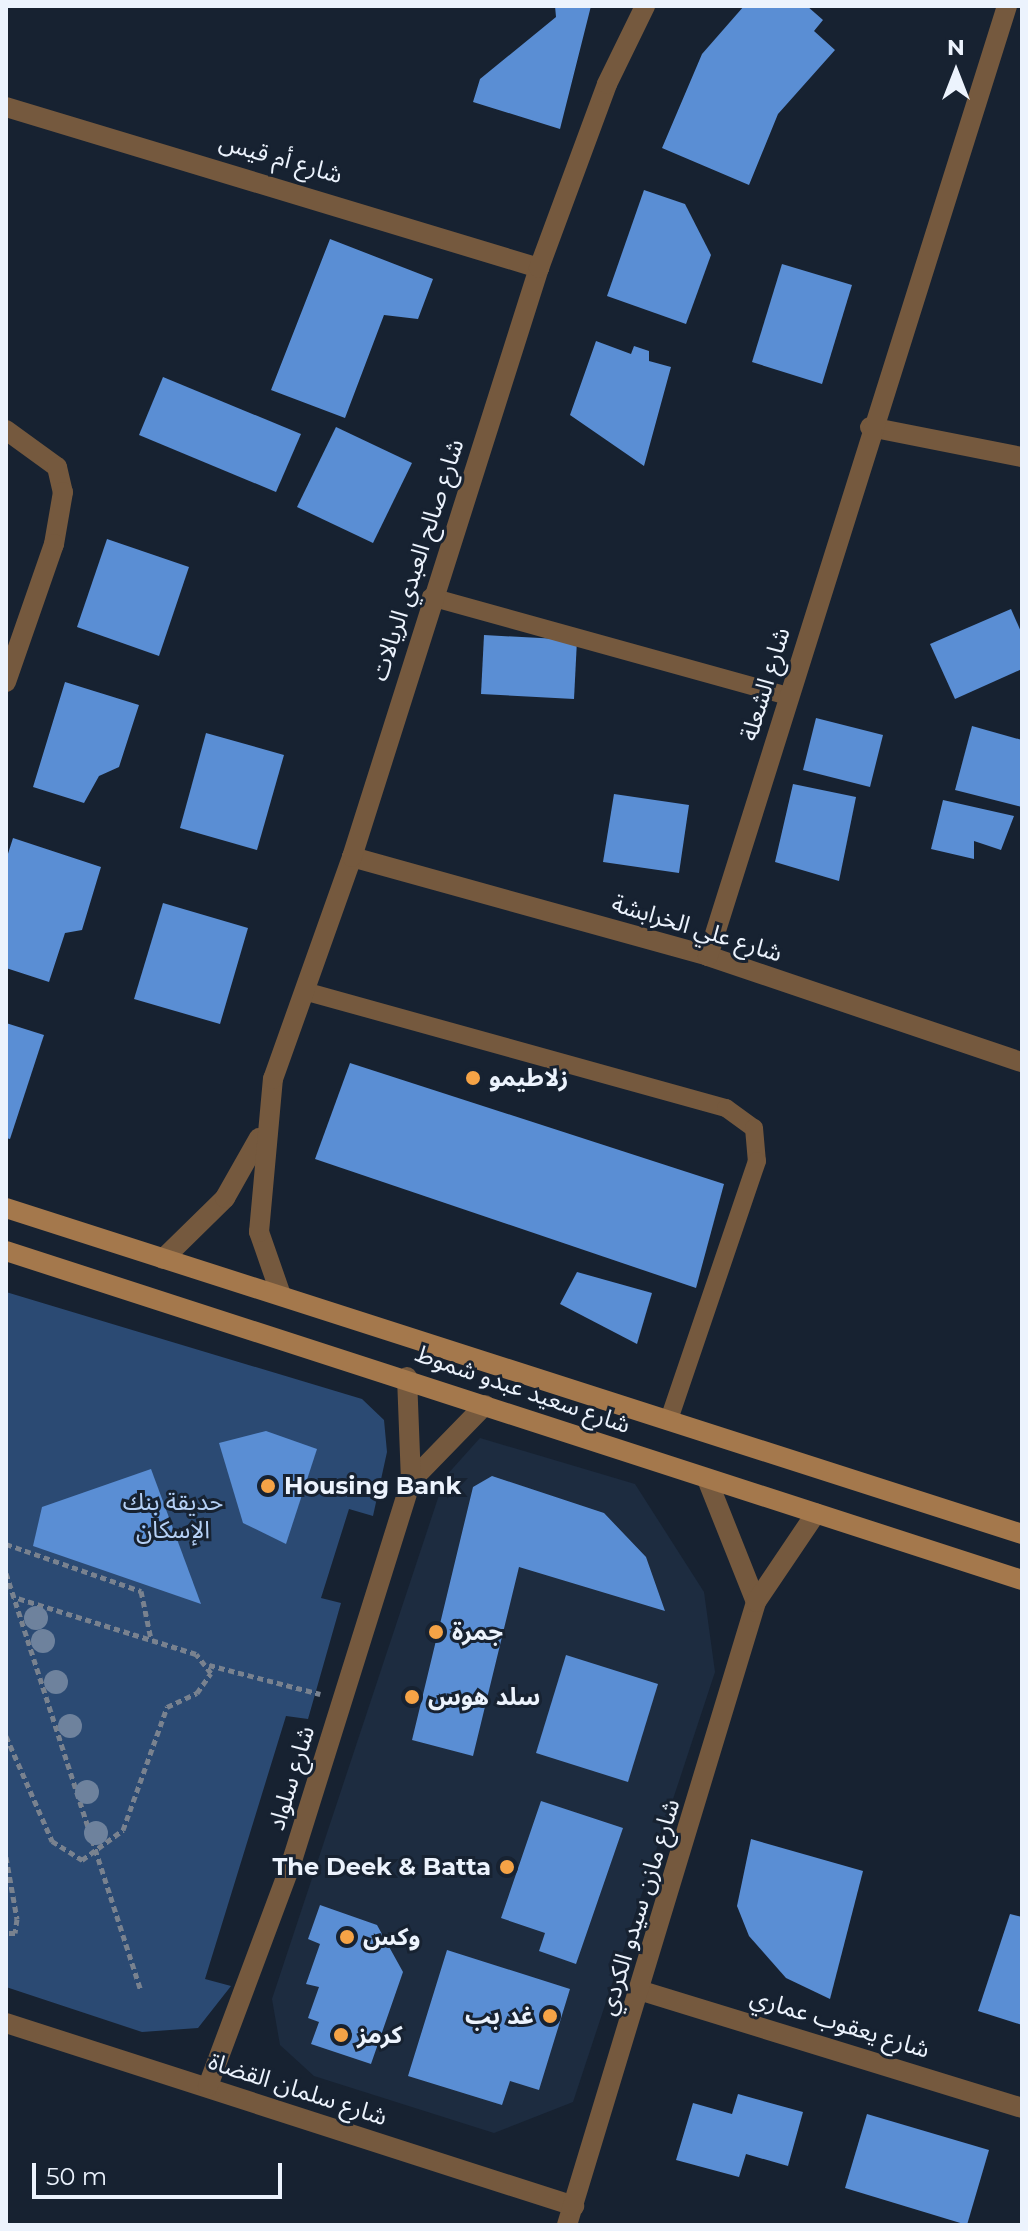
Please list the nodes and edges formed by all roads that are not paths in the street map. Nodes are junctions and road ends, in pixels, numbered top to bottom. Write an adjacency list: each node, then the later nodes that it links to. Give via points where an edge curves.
1 (1007, 6): 5 (street, شارع الشعلة)
2 (638, 9): 4 (street, شارع صالح العبدي الريالات)
3 (6, 107): 4 (street, شارع أم قيس)
4 (539, 268): 8 (street, شارع صالح العبدي الريالات)
5 (870, 427): 7 (street); 10 (street, شارع الشعلة)
6 (6, 430): 9 (street, via 57,467 60,517)
7 (1022, 457)
8 (431, 597): 10 (lane); 11 (street, شارع صالح العبدي الريالات)
9 (6, 682)
10 (788, 696): 12 (street, شارع الشعلة)
11 (352, 857): 12 (street, شارع علي الخرابشة); 13 (street, شارع صالح العبدي الريالات)
12 (708, 956): 14 (street, شارع علي الخرابشة)
13 (304, 991): 15 (street, شارع صالح العبدي الريالات); 22 (lane, via 726,1108 754,1128 757,1161)
14 (1022, 1062)
15 (264, 1128): 18 (street, شارع صالح العبدي الريالات, via 225,1198); 19 (street, شارع صالح العبدي الريالات, via 259,1232)
16 (6, 1208): 18 (main road, شارع سعيد عبدو شموط)
17 (6, 1251): 20 (main road, شارع سعيد عبدو شموط)
18 (163, 1259): 19 (main road, شارع سعيد عبدو شموط)
19 (281, 1295): 22 (main road, شارع سعيد عبدو شموط)
20 (407, 1377): 21 (main road, شارع سعيد عبدو شموط); 24 (street, شارع سلواد)
21 (485, 1405): 23 (main road, شارع سعيد عبدو شموط); 24 (street, شارع سلواد)
22 (669, 1419): 26 (main road, شارع سعيد عبدو شموط)
23 (707, 1479): 25 (main road, شارع سعيد عبدو شموط); 28 (street)
24 (411, 1481): 31 (street, شارع سلواد, via 266,1936)
25 (816, 1513): 27 (main road, شارع سعيد عبدو شموط); 28 (street, شارع مازن سيدو الكردي)
26 (1022, 1534)
27 (1022, 1580)
28 (756, 1602): 29 (street, شارع مازن سيدو الكردي)
29 (642, 1991): 32 (street, شارع يعقوب عماري); 33 (street, شارع مازن سيدو الكردي)
30 (6, 2023): 31 (street, شارع سلمان القضاة)
31 (208, 2086): 33 (street, شارع سلمان القضاة)
32 (1022, 2108)
33 (570, 2216)

